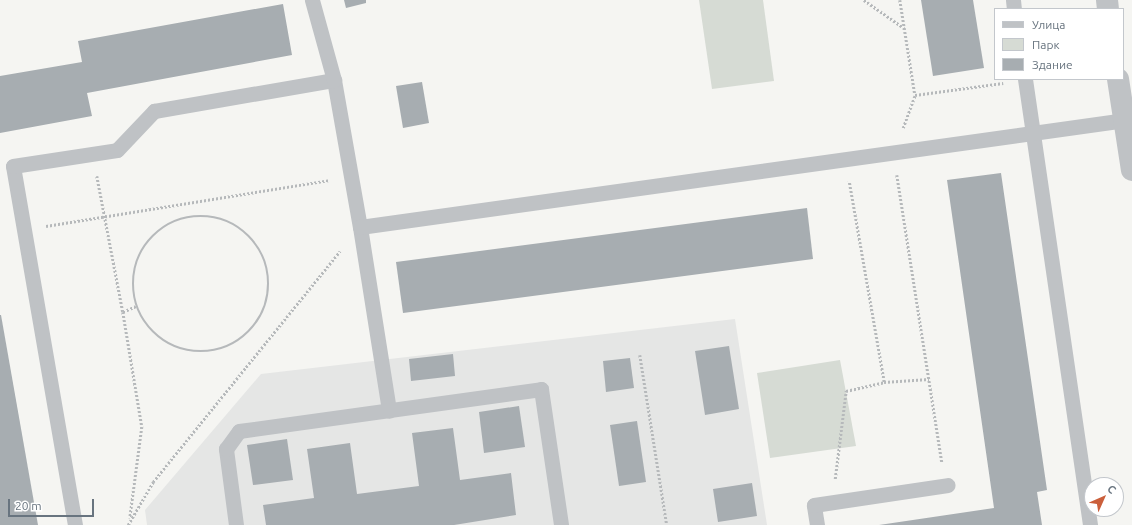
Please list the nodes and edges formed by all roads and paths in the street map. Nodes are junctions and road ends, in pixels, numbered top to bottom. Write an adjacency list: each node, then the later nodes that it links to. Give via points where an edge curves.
1 (312, 0): 5 (lane)
2 (864, 0): 4 (path)
3 (900, 0): 4 (path)
4 (904, 28): 8 (path)
5 (334, 80): 12 (lane, via 154,111 117,150); 15 (lane)
6 (1025, 80): 8 (path); 10 (lane)
7 (1118, 80): 9 (street)
8 (915, 95): 11 (path)
9 (1128, 119): 10 (lane); 14 (street)
10 (1033, 132): 11 (lane); 34 (lane)
11 (894, 152): 13 (lane); 22 (path)
12 (92, 154): 16 (path); 18 (lane, via 13,166)
13 (846, 159): 17 (lane); 23 (path)
14 (1132, 170)
15 (351, 176): 16 (path); 17 (lane)
16 (104, 216): 18 (path); 20 (path)
17 (360, 227): 24 (lane); 27 (path, via 152,482)
18 (24, 229): 28 (lane)
19 (136, 306): 19 (path, via 147,325 164,341 184,350 206,352 228,347 247,334 261,317 268,296 268,274 262,252 248,234 230,222 208,216 186,217 164,226 148,241 136,261 133,283); 20 (path)
20 (123, 312): 27 (path, via 142,426)
21 (640, 354): 32 (path)
22 (929, 379): 23 (path); 25 (path)
23 (884, 382): 26 (path, via 846,391)
24 (389, 411): 30 (lane, via 239,431 226,449); 31 (lane, via 541,389)
25 (947, 485): 26 (lane)
26 (832, 502): 33 (lane, via 814,505)
27 (130, 521): 29 (path)
28 (75, 525)
29 (128, 525)
30 (236, 525)
31 (561, 525)
32 (667, 525)
33 (817, 525)
34 (1090, 525)

